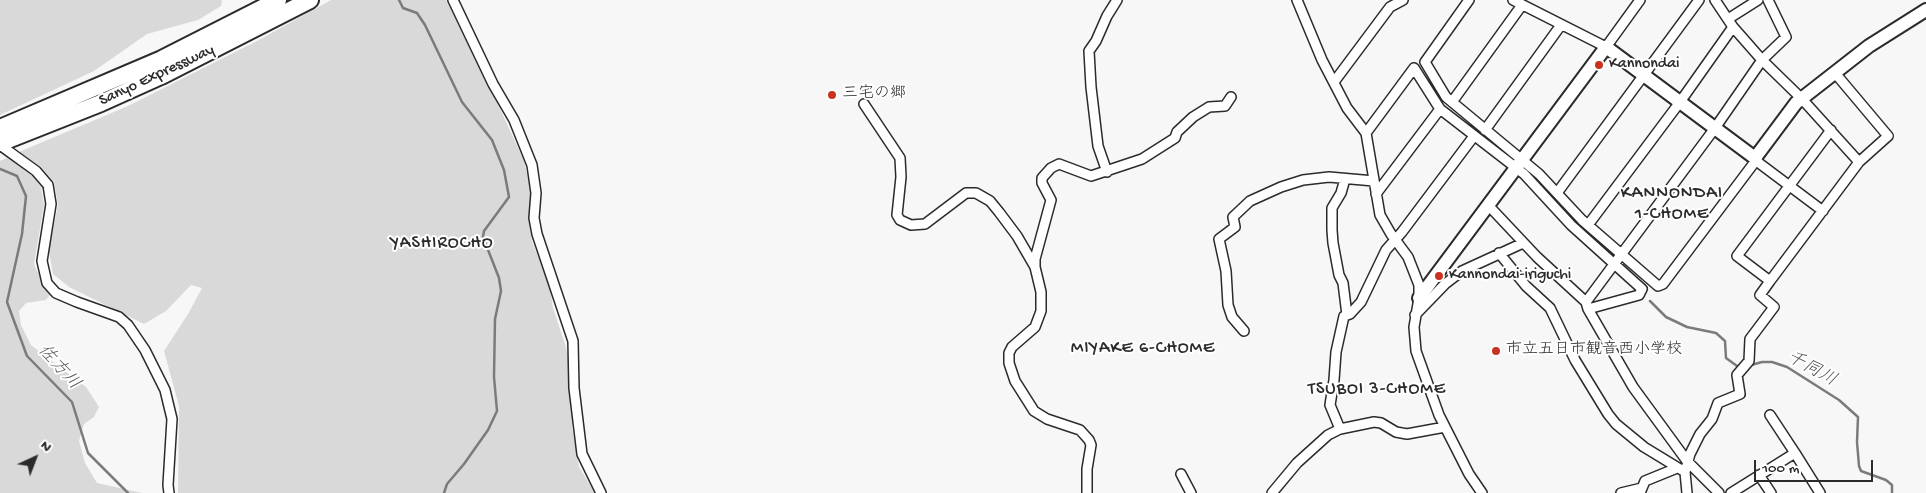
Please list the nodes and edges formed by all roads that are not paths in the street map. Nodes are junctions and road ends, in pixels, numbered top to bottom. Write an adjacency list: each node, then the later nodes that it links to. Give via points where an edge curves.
1 (278, 0): 22 (highway, Sanyo Expressway, via 162,59)
2 (310, 0): 22 (highway, Sanyo Expressway, via 225,44)
3 (453, 0): 70 (street, via 514,120 532,165 537,234 573,341 574,388 582,454)
4 (1117, 0): 39 (street, via 1089,51 1098,146)
5 (1297, 0): 21 (street)
6 (1403, 0): 21 (street, via 1390,7)
7 (1470, 0): 25 (street, via 1425,62)
8 (1640, 0): 17 (street)
9 (1699, 0): 20 (street)
10 (1716, 0): 15 (street)
11 (1758, 0): 15 (street)
12 (1768, 0): 18 (street, via 1786,37)
13 (1517, 2): 16 (street); 25 (street)
14 (1926, 10): 19 (street, via 1869,46)
15 (1730, 23): 18 (street); 26 (street)
16 (1561, 25): 17 (street); 31 (street)
17 (1606, 48): 20 (street); 38 (street)
18 (1762, 60): 24 (street); 30 (street)
19 (1835, 73): 24 (street); 37 (street, via 1888,136)
20 (1645, 75): 26 (street); 43 (street)
21 (1334, 82): 33 (street, via 1347,108)
22 (98, 96): 29 (highway, Sanyo Expressway); 35 (highway, Sanyo Expressway)
23 (1231, 96): 39 (street, via 1225,106 1210,107 1192,118 1175,138 1142,159)
24 (1802, 99): 32 (street); 36 (street)
25 (1452, 102): 31 (street)
26 (1680, 102): 30 (street); 47 (street)
27 (864, 104): 53 (street, via 900,158 897,215 900,220 911,225 925,224 966,193 976,193 1000,212)
28 (1440, 109): 33 (street, via 1414,68); 34 (street); 44 (street)
29 (0, 128)
30 (1715, 128): 36 (street); 51 (street)
31 (1485, 130): 38 (street)
32 (1831, 130): 37 (street); 42 (street)
33 (1366, 133): 41 (street)
34 (1474, 136): 38 (street); 48 (street)
35 (0, 144): 69 (street, via 36,171 48,186 52,204 42,261 47,283 56,293 119,316 145,350 165,390 172,419)
36 (1755, 158): 42 (street); 51 (street, via 1663,284 1658,286)
37 (1859, 162): 46 (street)
38 (1519, 164): 43 (street, via 1539,174); 45 (street); 52 (street, via 1571,225)
39 (1108, 172): 53 (street, via 1091,176 1059,164 1044,175 1042,183 1051,200)
40 (1346, 179): 41 (street); 57 (street, via 1332,208 1332,230); 59 (street, via 1316,178 1286,185 1250,202 1233,217 1235,227 1219,239 1226,271 1228,304 1232,316)
41 (1374, 180): 44 (street)
42 (1790, 186): 46 (street); 54 (street, via 1737,256)
43 (1557, 193): 47 (street)
44 (1376, 194): 48 (street, via 1380,215)
45 (1488, 206): 49 (street); 55 (street)
46 (1823, 210): 54 (street)
47 (1588, 225): 51 (street)
48 (1395, 239): 55 (street, via 1412,266 1419,284); 57 (street, via 1361,302)
49 (1523, 243): 50 (street); 56 (street)
50 (1499, 253): 58 (street, via 1454,276); 65 (street, via 1526,286 1550,308 1575,360 1608,414 1630,436)
51 (1620, 255): 52 (street)
52 (1614, 264): 56 (street); 56 (street, via 1642,289 1639,295)
53 (1035, 267): 71 (street, via 1042,292 1040,317 1012,347 1009,362 1015,381 1034,411 1086,435 1091,445)
54 (1770, 281): 64 (street, via 1760,295 1774,307 1750,339 1749,361 1736,377 1740,394 1718,403)
55 (1419, 298): 58 (street)
56 (1587, 305): 64 (street, via 1633,388)
57 (1347, 315): 62 (street, via 1344,316 1336,352 1330,405)
58 (1415, 315): 61 (street, via 1416,351)
59 (1244, 331)
60 (1770, 415): 63 (street)
61 (1445, 427): 62 (street, via 1407,434 1374,422); 74 (street)
62 (1340, 429): 73 (street, via 1328,435 1297,463)
63 (1795, 453): 67 (street); 80 (street)
64 (1687, 461): 65 (street); 77 (street)
65 (1681, 470): 68 (street, via 1645,481); 76 (street)
66 (1181, 474): 72 (street)
67 (1759, 475): 78 (street); 79 (street)
68 (1641, 491): 75 (street)
69 (170, 493)
70 (601, 493)
71 (1087, 493)
72 (1191, 493)
73 (1272, 493)
74 (1482, 493)
75 (1621, 493)
76 (1687, 493)
77 (1719, 493)
78 (1731, 493)
79 (1771, 493)
80 (1820, 493)

